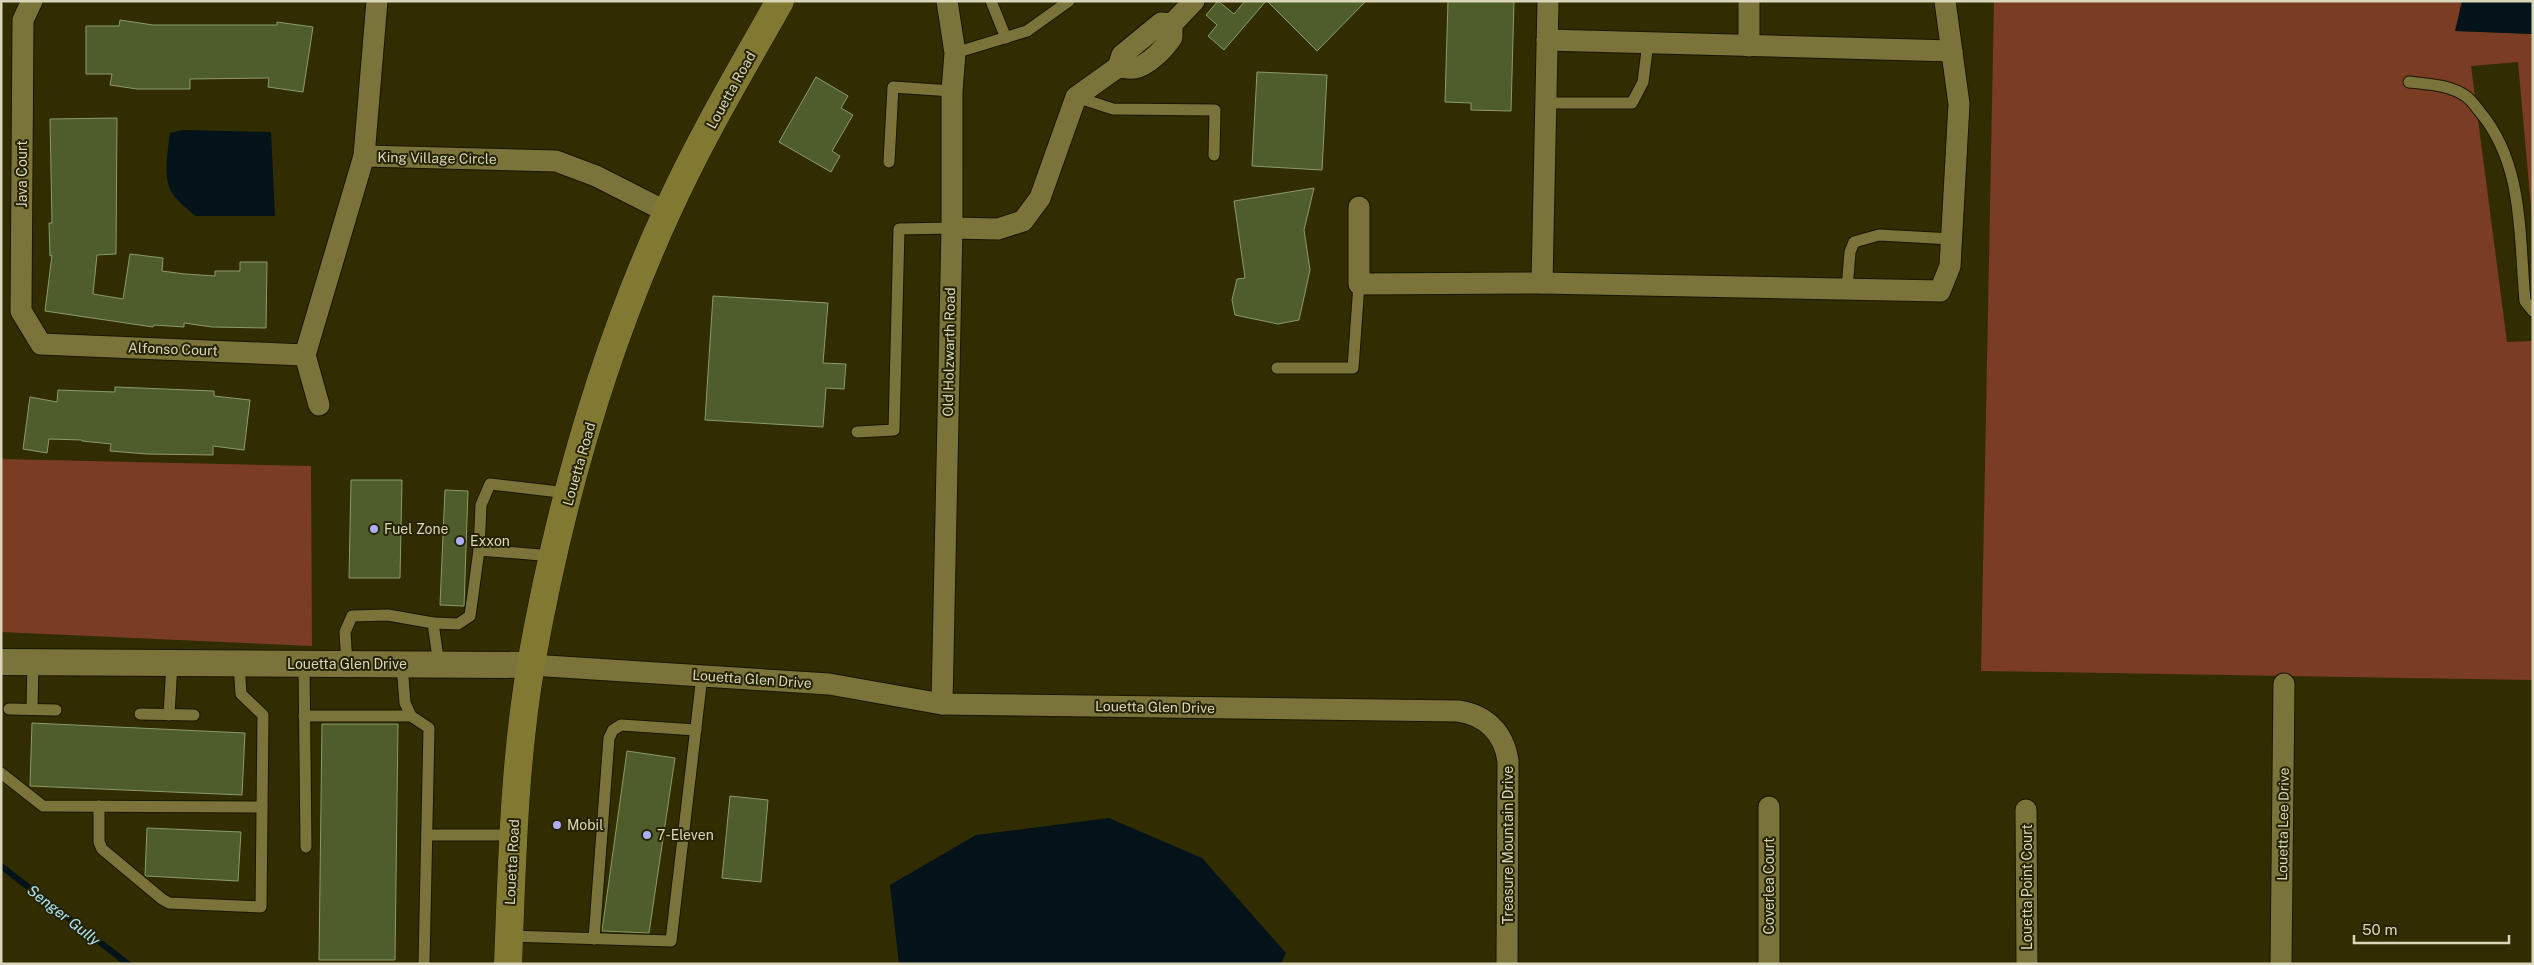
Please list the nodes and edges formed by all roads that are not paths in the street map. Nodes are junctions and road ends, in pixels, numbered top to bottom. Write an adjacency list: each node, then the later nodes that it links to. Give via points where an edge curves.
1 (32, 1): 32 (street, Java Court, via 23,20 21,312)
2 (377, 1): 22 (street)
3 (780, 1): 25 (main road, Louetta Road)
4 (947, 1): 16 (street, Old Holzwarth Road)
5 (991, 1): 11 (lane)
6 (1069, 1): 11 (lane, via 1027,31)
7 (1194, 1): 19 (street, via 1172,24 1161,24 1122,55 1118,66)
8 (1548, 1): 12 (street)
9 (1749, 1): 14 (street)
10 (1945, 1): 15 (street)
11 (1006, 38): 16 (lane)
12 (1547, 40): 13 (street); 20 (street)
13 (1648, 43): 14 (street); 20 (lane, via 1643,82 1632,102)
14 (1749, 46): 15 (street)
15 (1952, 51): 27 (street, via 1959,104)
16 (955, 53): 18 (street, Old Holzwarth Road)
17 (2409, 82): 31 (lane, via 2453,89 2468,98 2491,125 2516,188 2525,301)
18 (952, 92): 23 (lane, via 893,87); 26 (street, Old Holzwarth Road)
19 (1076, 98): 21 (lane, via 1113,110 1215,110); 26 (street, via 1040,198 1023,221 998,229)
20 (1546, 103): 28 (street)
21 (1214, 155)
22 (364, 156): 25 (street, King Village Circle, via 556,161 596,176); 33 (street, King Village Circle)
23 (889, 162)
24 (1359, 207): 29 (street)
25 (667, 212): 37 (main road, Louetta Road, via 612,348)
26 (952, 228): 36 (lane, via 899,230 894,430); 52 (street, Old Holzwarth Road)
27 (1952, 239): 30 (street, via 1950,266 1940,291); 30 (lane, via 1879,236 1854,242 1850,252)
28 (1542, 283): 29 (street); 30 (street)
29 (1359, 284): 34 (lane, via 1353,368)
30 (1847, 290)
31 (2533, 311)
32 (41, 344): 33 (street, Alfonso Court)
33 (305, 355): 35 (street)
34 (1277, 368)
35 (319, 405)
36 (857, 432)
37 (570, 493): 38 (lane, via 490,484 481,505); 39 (main road, Louetta Road)
38 (479, 550): 39 (lane); 40 (lane, via 470,616 458,624)
39 (555, 556): 49 (main road, Louetta Road)
40 (433, 623): 46 (lane, via 388,615 352,616 345,632); 48 (lane)
41 (1, 662): 42 (street, Louetta Glen Drive)
42 (33, 662): 43 (street, Louetta Glen Drive); 54 (lane)
43 (172, 663): 44 (street, Louetta Glen Drive); 57 (lane)
44 (239, 664): 45 (street, Louetta Glen Drive); 65 (lane, via 241,694 263,715)
45 (304, 664): 46 (street, Louetta Glen Drive); 59 (lane)
46 (348, 664): 47 (street, Louetta Glen Drive)
47 (402, 664): 48 (street, Louetta Glen Drive); 60 (lane, via 405,703)
48 (439, 665): 49 (street, Louetta Glen Drive)
49 (531, 665): 50 (street, Louetta Glen Drive); 69 (main road, Louetta Road, via 516,777)
50 (702, 676): 52 (street, Louetta Glen Drive, via 829,684); 62 (lane)
51 (2284, 684): 78 (street, Louetta Lee Drive)
52 (942, 704): 61 (street, Louetta Glen Drive, via 1458,711 1472,713)
53 (9, 709): 54 (lane)
54 (32, 709): 55 (lane)
55 (56, 710)
56 (140, 714): 57 (lane)
57 (169, 715): 58 (lane)
58 (194, 715)
59 (304, 716): 60 (lane); 70 (lane)
60 (411, 716): 68 (lane, via 429,728)
61 (1495, 729): 75 (street, Treasure Mountain Drive, via 1503,739 1508,761)
62 (696, 730): 72 (lane, via 671,941); 72 (lane, via 621,726 613,730 609,738)
63 (1, 773): 64 (lane, via 43,806)
64 (99, 806): 65 (lane); 65 (lane, via 99,842 102,848 162,899 170,903 261,907)
65 (262, 807)
66 (1769, 808): 76 (street, Coverlea Court)
67 (2026, 810): 77 (street, Louetta Point Court)
68 (427, 835): 69 (lane); 73 (lane)
69 (513, 835): 71 (main road, Louetta Road)
70 (306, 847)
71 (509, 936): 72 (lane); 74 (main road, Louetta Road)
72 (594, 939)
73 (424, 964)
74 (508, 964)
75 (1507, 964)
76 (1769, 964)
77 (2027, 964)
78 (2281, 964)

